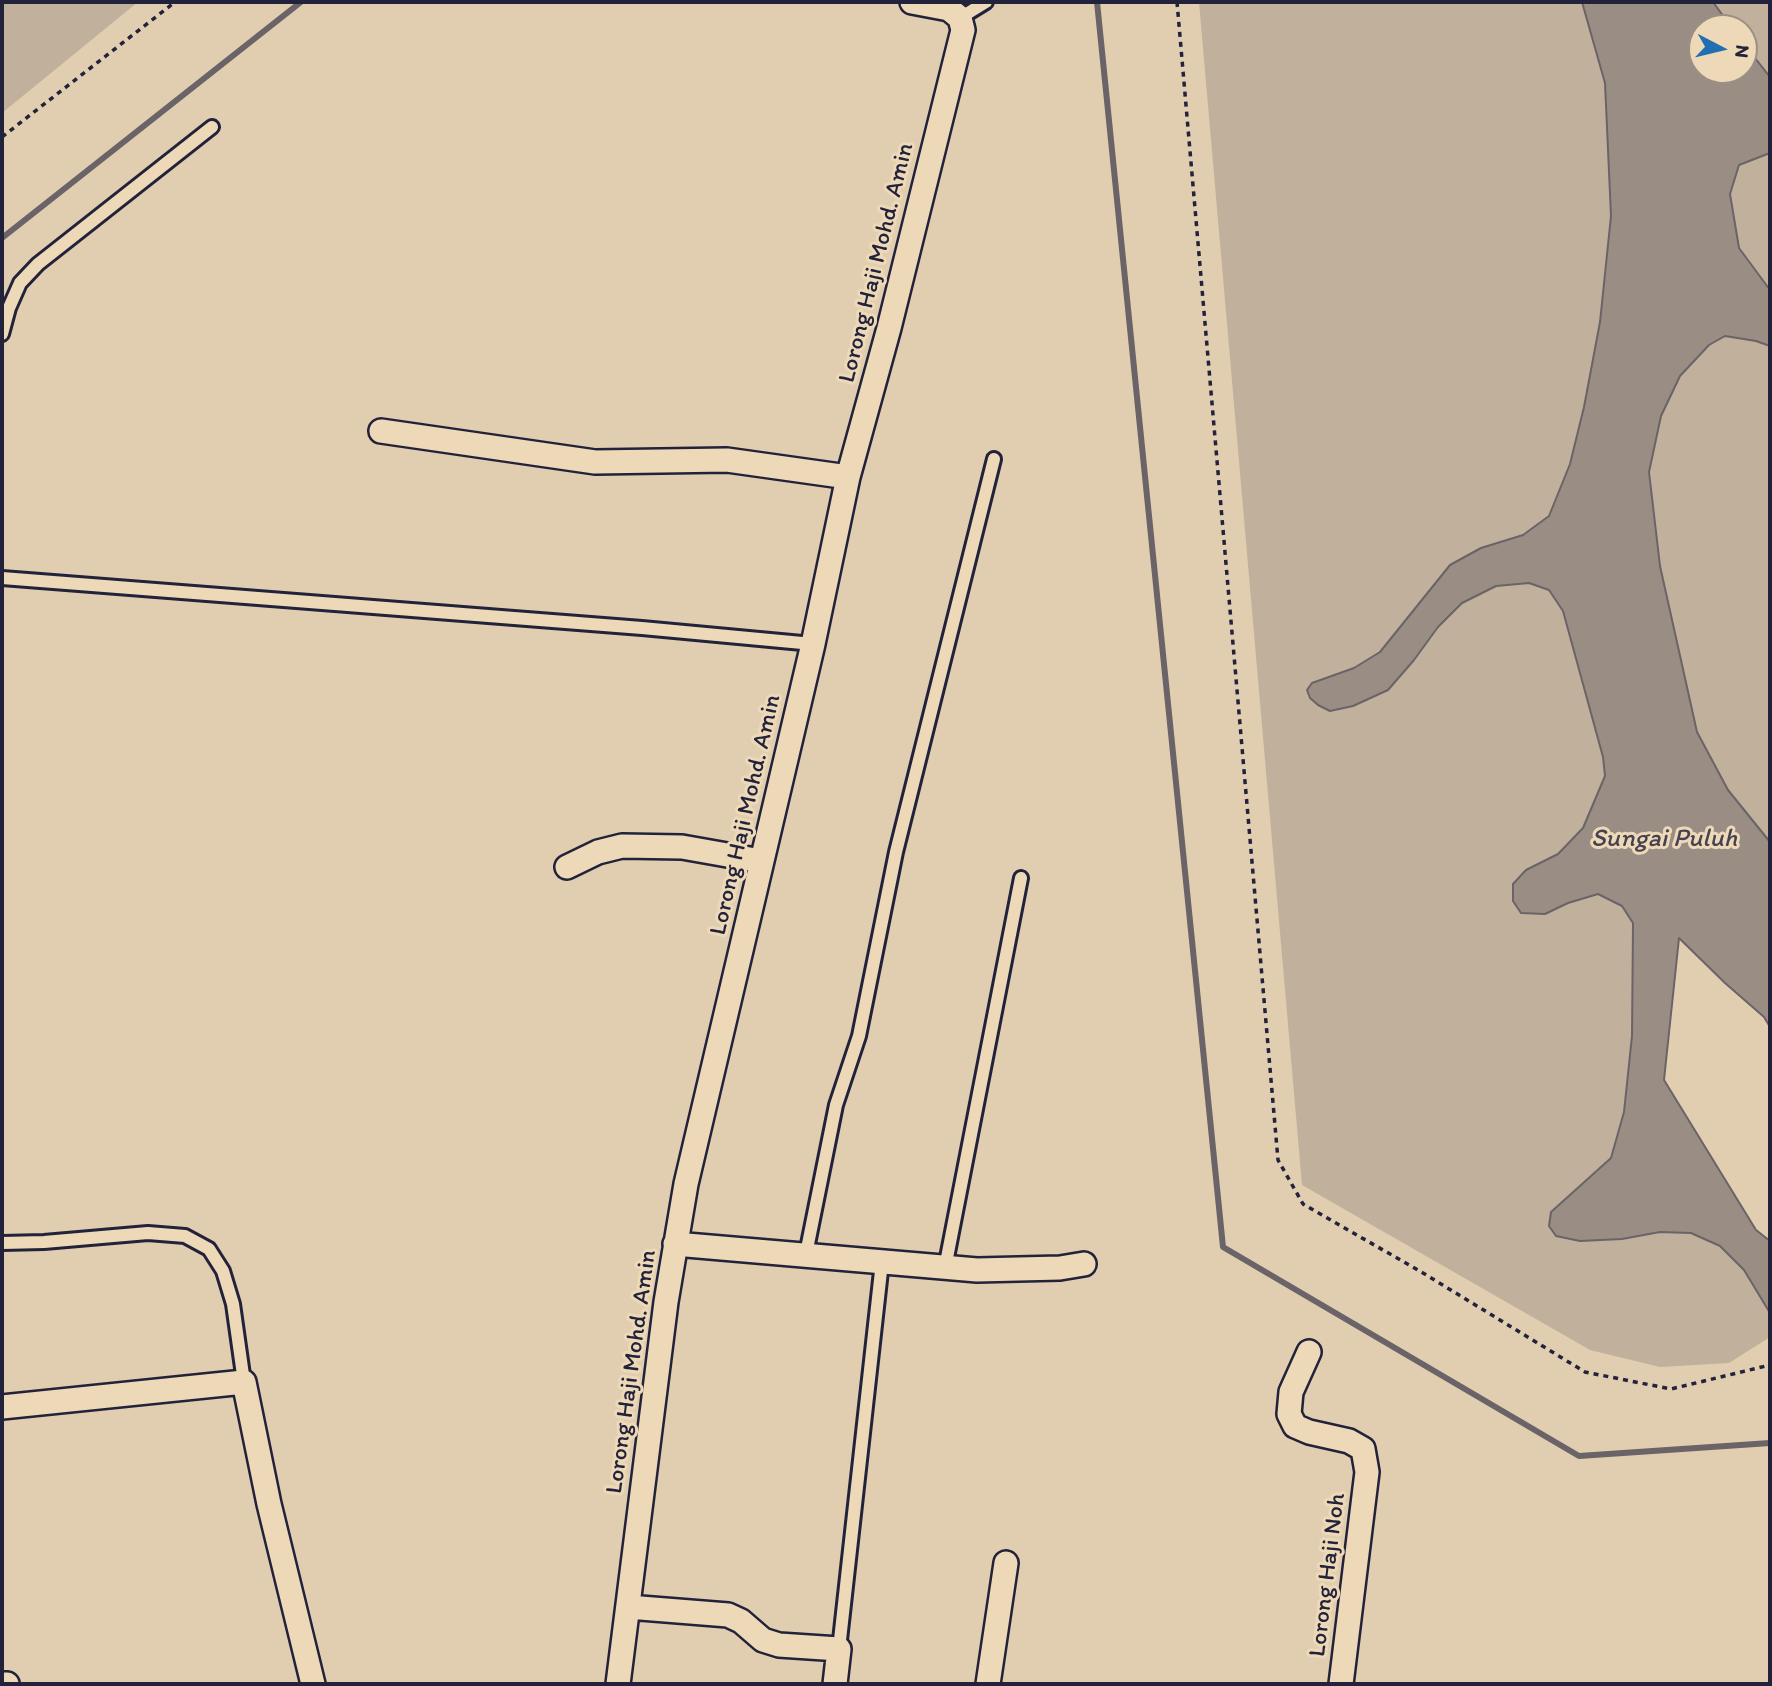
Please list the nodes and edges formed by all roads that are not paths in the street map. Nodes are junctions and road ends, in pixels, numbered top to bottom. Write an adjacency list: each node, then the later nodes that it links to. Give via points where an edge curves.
1 (912, 2): 3 (street, via 949,9)
2 (986, 2): 3 (lane)
3 (960, 18): 8 (street, Lorong Haji Mohd. Amin, via 963,30)
4 (212, 127): 5 (lane, via 37,264 20,283)
5 (2, 334)
6 (381, 431): 8 (street, via 595,462 727,460)
7 (994, 459): 16 (lane, via 896,852 859,1036 836,1105)
8 (848, 477): 10 (street, Lorong Haji Mohd. Amin)
9 (2, 578): 10 (lane)
10 (813, 644): 11 (street, Lorong Haji Mohd. Amin)
11 (761, 861): 12 (street, via 682,847 622,846); 15 (street, Lorong Haji Mohd. Amin)
12 (567, 867)
13 (1021, 878): 19 (lane)
14 (2, 1243): 21 (lane, via 148,1233 185,1236 209,1249 223,1271 233,1304)
15 (675, 1244): 16 (street); 24 (street, Lorong Haji Mohd. Amin)
16 (806, 1254): 17 (street)
17 (882, 1262): 19 (street); 25 (lane)
18 (1084, 1264): 19 (street)
19 (945, 1268)
20 (1309, 1352): 32 (street, Lorong Haji Noh, via 1291,1392 1289,1414 1295,1426 1363,1449 1367,1472)
21 (244, 1382): 22 (street); 28 (street)
22 (2, 1408)
23 (1006, 1563): 31 (street)
24 (628, 1607): 25 (street, via 728,1615 763,1640 779,1645); 29 (street, Lorong Haji Mohd. Amin)
25 (839, 1649): 30 (street)
26 (2, 1684): 27 (street)
27 (7, 1684)
28 (313, 1684)
29 (618, 1684)
30 (835, 1684)
31 (988, 1684)
32 (1341, 1684)

